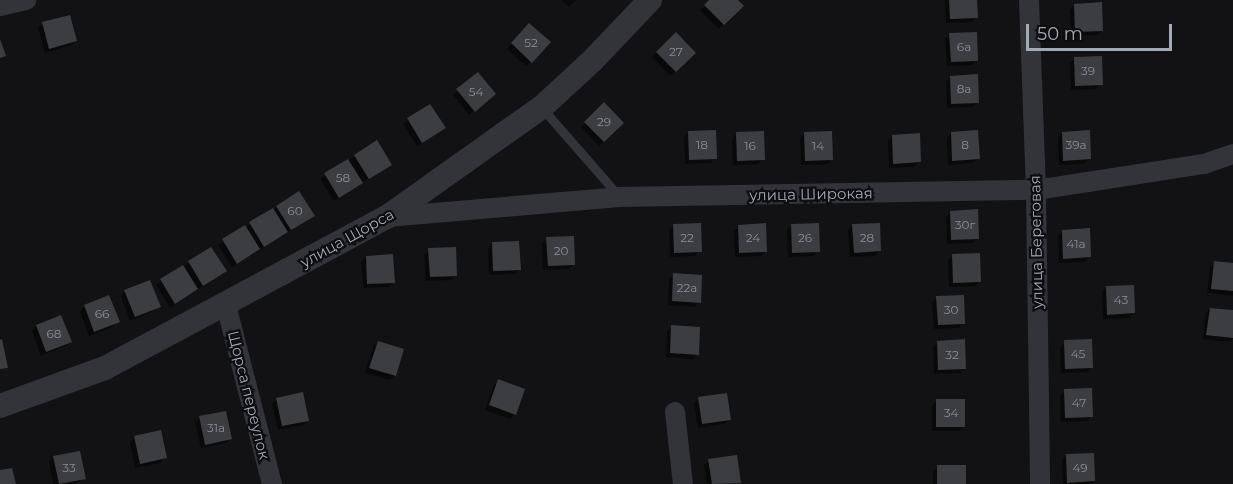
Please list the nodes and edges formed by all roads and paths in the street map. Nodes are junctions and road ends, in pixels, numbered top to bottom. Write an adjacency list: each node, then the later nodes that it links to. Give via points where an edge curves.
1 (651, 0): 3 (street, улица Щорса)
2 (1029, 0): 5 (street, улица Береговая)
3 (542, 107): 6 (lane); 7 (street, улица Щорса)
4 (1233, 154): 5 (street, улица Широкая, via 1204,164)
5 (1035, 190): 6 (street, улица Широкая); 13 (street, улица Береговая)
6 (619, 197): 7 (street, улица Широкая)
7 (387, 217): 8 (street, улица Щорса)
8 (226, 305): 9 (street, улица Щорса, via 105,368); 11 (street, Щорса переулок)
9 (0, 406)
10 (675, 412): 12 (street)
11 (272, 484)
12 (683, 484)
13 (1040, 484)

